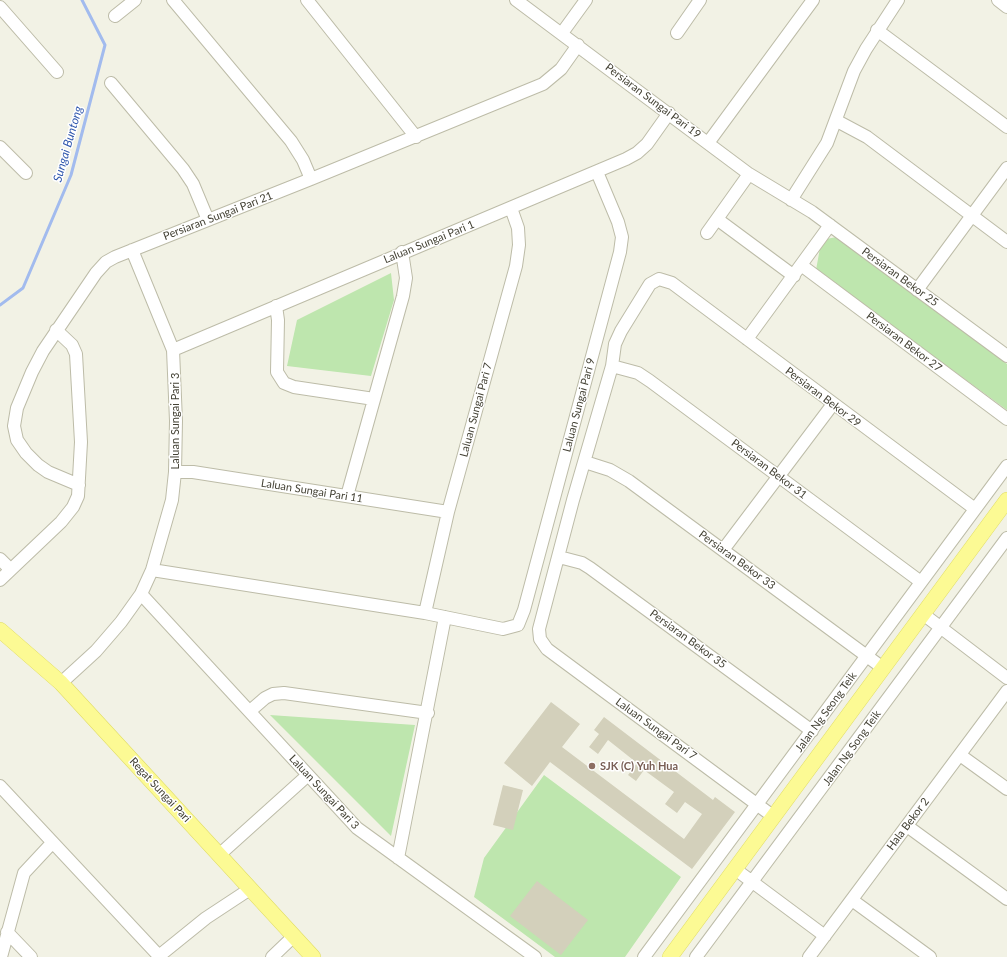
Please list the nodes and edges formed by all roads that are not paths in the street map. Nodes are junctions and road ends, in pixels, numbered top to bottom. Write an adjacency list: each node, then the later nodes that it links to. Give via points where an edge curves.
1 (135, 0): 10 (street)
2 (173, 0): 27 (street, via 291,141)
3 (307, 0): 20 (street)
4 (516, 0): 13 (street, Persiaran Sungai Pari 19)
5 (586, 0): 13 (street)
6 (700, 0): 12 (street)
7 (813, 0): 21 (street)
8 (898, 0): 11 (street)
9 (0, 7): 15 (street)
10 (115, 16)
11 (877, 30): 18 (street, via 854,71); 19 (street)
12 (677, 33)
13 (562, 34): 14 (street, Persiaran Sungai Pari 19)
14 (578, 45): 17 (street, Persiaran Sungai Pari 19); 20 (street, Persiaran Sungai Pari 21, via 561,69 543,84)
15 (57, 72)
16 (111, 83): 32 (street, via 183,169 193,184)
17 (669, 113): 21 (street, Persiaran Sungai Pari 19); 24 (street, Laluan Sungai Pari 1, via 647,144 637,153)
18 (836, 121): 28 (street, via 817,160); 30 (street, via 867,137)
19 (1007, 127)
20 (416, 137): 27 (street, Persiaran Sungai Pari 21)
21 (708, 143): 26 (street, Persiaran Sungai Pari 19)
22 (0, 147): 25 (street)
23 (1007, 168): 30 (street)
24 (597, 172): 29 (street, Laluan Sungai Pari 1); 70 (street, Laluan Sungai Pari 9, via 618,222 622,237 620,252 522,619 518,625 503,629)
25 (26, 173)
26 (750, 174): 28 (street, Persiaran Sungai Pari 19); 31 (street)
27 (311, 179): 32 (street, Persiaran Sungai Pari 21)
28 (792, 200): 33 (street, Persiaran Bekor 25)
29 (511, 208): 37 (street, Laluan Sungai Pari 1); 58 (street, Laluan Sungai Pari 7, via 518,228 520,245 516,266)
30 (971, 216): 35 (street); 40 (street)
31 (717, 219): 34 (street); 39 (street)
32 (208, 220): 36 (street, Persiaran Sungai Pari 21)
33 (830, 225): 38 (street); 40 (street, Persiaran Bekor 25)
34 (707, 233)
35 (1007, 242)
36 (132, 250): 42 (street, Persiaran Sungai Pari 21, via 106,262); 44 (street, Laluan Sungai Pari 3)
37 (402, 252): 41 (street, Laluan Sungai Pari 1); 47 (street, via 406,278 403,296)
38 (801, 265): 39 (street); 49 (street, Persiaran Bekor 27)
39 (794, 276): 43 (street)
40 (917, 290): 45 (street, Persiaran Bekor 25)
41 (276, 306): 44 (street, Laluan Sungai Pari 1); 47 (street, via 278,372 284,382 294,387)
42 (56, 330): 54 (street, via 72,345 76,354 81,442); 54 (street, Persiaran Sungai Pari 21, via 32,372 17,408 14,426 17,440 26,453 38,465)
43 (747, 339): 46 (street, Persiaran Bekor 29, via 672,283 659,279 650,284 621,331); 48 (street, Persiaran Bekor 29)
44 (173, 350): 52 (street, Laluan Sungai Pari 3)
45 (1007, 356)
46 (612, 366): 50 (street); 53 (street, Persiaran Bekor 31, via 638,374 650,381)
47 (374, 399): 55 (street)
48 (833, 404): 53 (street); 57 (street, Persiaran Bekor 29)
49 (1007, 419)
50 (585, 462): 60 (street, Persiaran Bekor 33, via 610,470 630,481); 61 (street)
51 (1007, 466): 57 (street, Jalan Ng Seong Teik)
52 (175, 472): 55 (street, Laluan Sungai Pari 11, via 193,472); 64 (street, Laluan Sungai Pari 3, via 172,500)
53 (778, 477): 60 (street); 66 (street, Persiaran Bekor 31)
54 (78, 491): 63 (street, via 72,507 61,522)
55 (348, 496): 58 (street, Laluan Sungai Pari 11)
56 (1007, 500): 69 (main road, Jalan Ng Seong Teik)
57 (975, 509): 66 (street, Jalan Ng Seong Teik)
58 (448, 512): 68 (street, Laluan Sungai Pari 7)
59 (1007, 538): 71 (street, Jalan Ng Song Teik)
60 (723, 550): 73 (street, Persiaran Bekor 33)
61 (559, 557): 80 (street, Persiaran Bekor 35, via 582,563 590,568); 85 (street, Laluan Sungai Pari 7, via 539,630 540,640 548,649)
62 (0, 559): 63 (street)
63 (10, 569): 65 (street)
64 (152, 570): 67 (street, Laluan Sungai Pari 3); 68 (street)
65 (0, 580)
66 (921, 582): 73 (street, Jalan Ng Seong Teik)
67 (141, 594): 76 (street, Laluan Sungai Pari 3, via 96,651); 78 (street, Laluan Sungai Pari 3)
68 (424, 613): 70 (street)
69 (923, 614): 71 (street); 74 (main road, Jalan Ng Seong Teik)
70 (445, 618): 79 (street)
71 (941, 627): 75 (street); 92 (street, Jalan Ng Song Teik)
72 (0, 630): 76 (main road, Regat Sungai Pari)
73 (866, 655): 74 (street, Persiaran Bekor 33); 80 (street, Jalan Ng Seong Teik)
74 (883, 668): 86 (main road, Jalan Ng Seong Teik)
75 (1007, 678)
76 (61, 683): 89 (main road, Regat Sungai Pari)
77 (1007, 691): 81 (street, Hala Bekor 2)
78 (250, 711): 79 (street, via 265,698 284,693); 82 (street, Laluan Sungai Pari 3)
79 (428, 713): 90 (street)
80 (812, 731): 85 (street, Jalan Ng Seong Teik)
81 (960, 755): 84 (street); 87 (street, Hala Bekor 2)
82 (308, 775): 89 (street); 90 (street, Laluan Sungai Pari 3, via 357,828)
83 (0, 786): 88 (street)
84 (1007, 789)
85 (758, 804): 86 (street, Laluan Sungai Pari 7); 105 (street, Jalan Ng Seong Teik)
86 (774, 817): 91 (main road, Jalan Ng Seong Teik)
87 (907, 826): 94 (street); 95 (street, Hala Bekor 2)
88 (52, 843): 96 (street, via 24,872); 101 (street)
89 (220, 855): 93 (main road, Regat Sungai Pari)
90 (398, 858): 104 (street, Laluan Sungai Pari 3)
91 (735, 869): 92 (street); 106 (main road, Jalan Ng Seong Teik)
92 (752, 882): 98 (street); 107 (street, Jalan Ng Song Teik)
93 (250, 889): 97 (main road, Regat Sungai Pari); 101 (street, via 206,918)
94 (1007, 899)
95 (852, 900): 98 (street, Hala Bekor 2); 109 (street)
96 (7, 932): 99 (street); 100 (street)
97 (294, 936): 102 (street); 103 (main road, Regat Sungai Pari)
98 (825, 936): 108 (street, Hala Bekor 2)
99 (1, 957)
100 (31, 957)
101 (160, 957)
102 (272, 957)
103 (313, 957)
104 (534, 957)
105 (644, 957)
106 (670, 957)
107 (696, 957)
108 (810, 957)
109 (930, 957)

